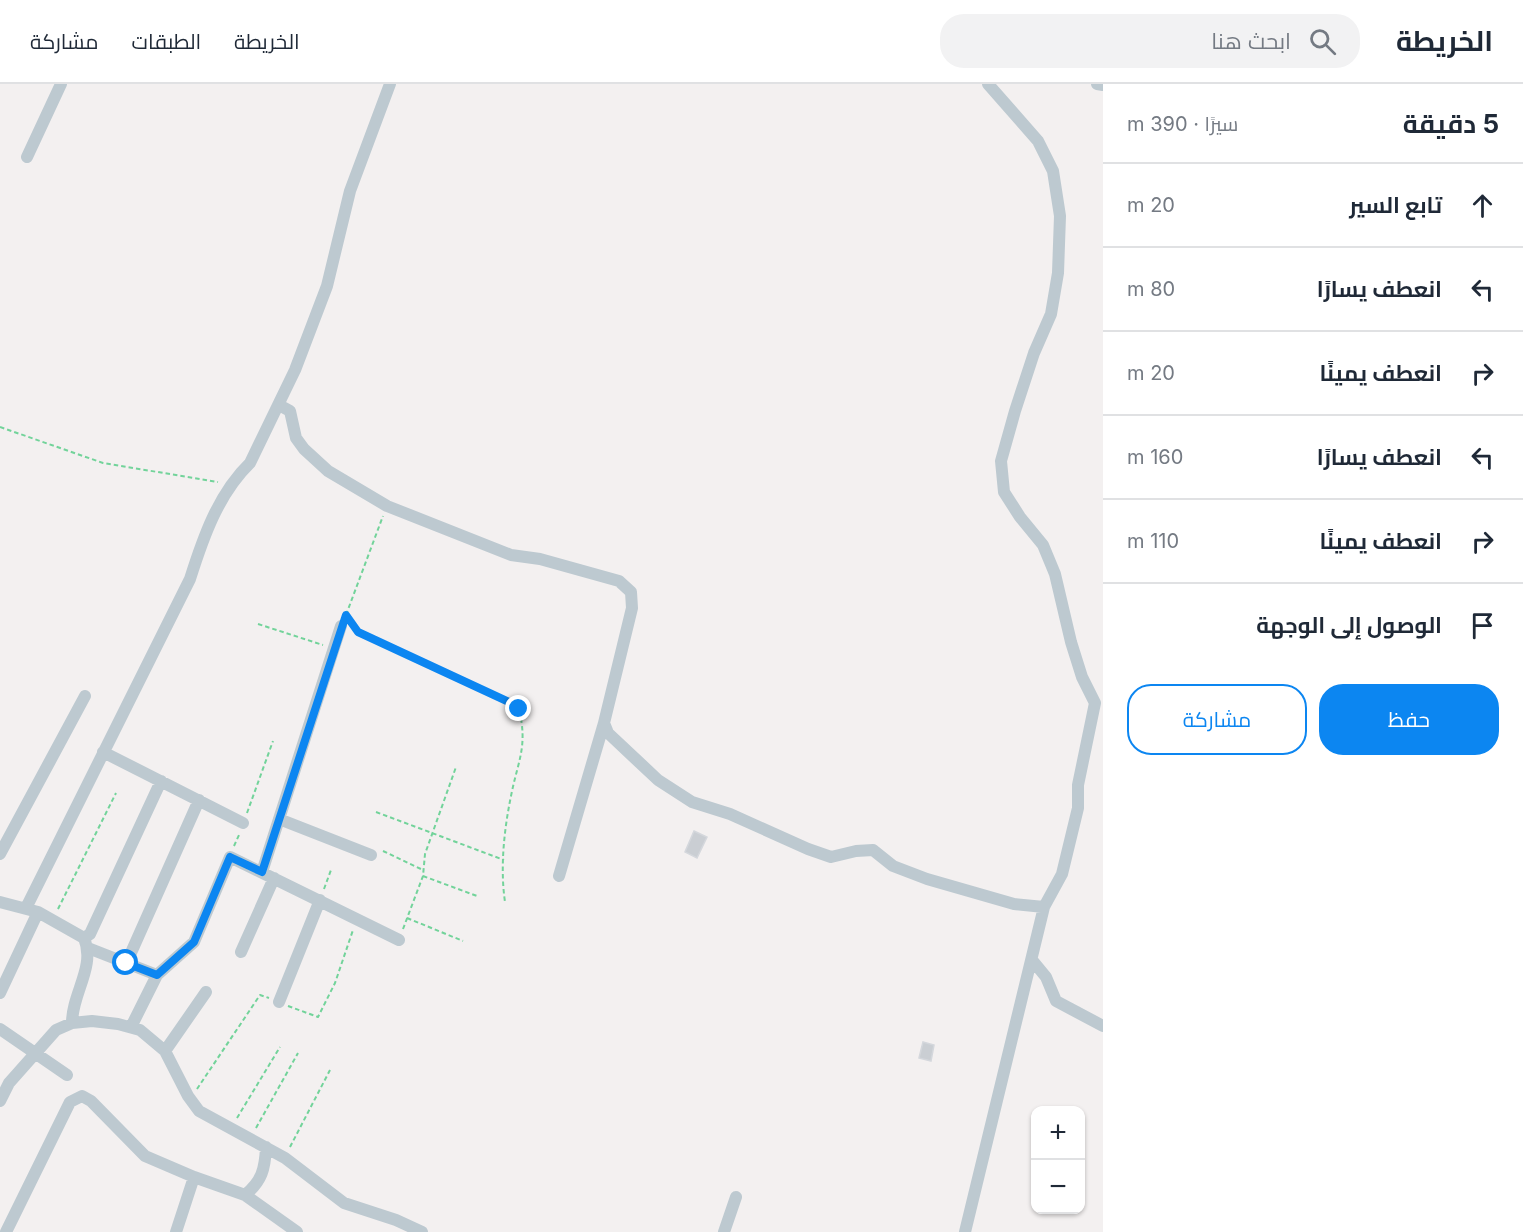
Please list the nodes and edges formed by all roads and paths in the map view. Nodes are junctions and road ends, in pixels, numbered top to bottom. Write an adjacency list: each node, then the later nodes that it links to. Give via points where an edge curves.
1 (61, 84): 6 (street)
2 (390, 84): 7 (street, via 350,191 327,286)
3 (988, 84): 39 (street, via 1038,141 1053,171 1060,216 1058,273 1051,314 1034,353 1001,461 1004,492 1043,544 1055,574 1082,677 1095,703 1078,785 1078,808 1062,874)
4 (1097, 84): 5 (street)
5 (1103, 85)
6 (27, 157)
7 (279, 405): 9 (street, via 250,464); 10 (street, via 290,411 296,438 304,449 328,471)
8 (0, 428): 9 (path, via 103,463)
9 (233, 484): 17 (street, via 219,505 190,579)
10 (387, 506): 11 (path); 15 (street, via 511,555 620,581 631,592 632,608)
11 (344, 620): 13 (street); 29 (path, via 358,632 519,709 522,751 511,795)
12 (258, 624): 13 (path)
13 (334, 649): 23 (street)
14 (85, 696): 26 (street)
15 (604, 723): 34 (street); 39 (street, via 608,733 658,780 692,802 831,856 873,850 893,866 927,879 1014,904)
16 (273, 741): 24 (path)
17 (103, 752): 19 (street); 40 (street)
18 (456, 767): 25 (path)
19 (160, 781): 21 (street); 46 (street)
20 (116, 793): 42 (path)
21 (199, 800): 24 (street); 49 (street)
22 (376, 812): 25 (path)
23 (279, 819): 27 (street); 32 (street)
24 (243, 823): 28 (path)
25 (432, 834): 29 (path); 31 (path)
26 (0, 854)
27 (371, 855): 31 (path, via 383,851)
28 (230, 857): 32 (street); 50 (street, via 194,942)
29 (504, 860): 38 (path)
30 (331, 870): 36 (path)
31 (423, 870): 33 (path)
32 (268, 875): 36 (street); 47 (street)
33 (423, 876): 35 (path); 41 (path)
34 (559, 876)
35 (477, 896)
36 (320, 900): 43 (street); 53 (street)
37 (0, 902): 40 (street)
38 (505, 903)
39 (1044, 907): 48 (street)
40 (32, 910): 42 (street); 52 (street)
41 (407, 918): 44 (path); 45 (path)
42 (52, 920): 46 (street)
43 (357, 921): 44 (street); 53 (path, via 318,1017)
44 (399, 940)
45 (463, 941)
46 (86, 943): 49 (street); 54 (street, via 89,957)
47 (241, 952)
48 (1032, 960): 55 (street, via 1046,977 1056,1001); 78 (street)
49 (126, 963): 50 (street)
50 (157, 975): 56 (street)
51 (206, 992): 59 (street)
52 (0, 993)
53 (279, 1002): 64 (path, via 260,995)
54 (72, 1023): 56 (street); 60 (street, via 56,1030)
55 (1103, 1026)
56 (131, 1027): 59 (street)
57 (0, 1029): 60 (street)
58 (280, 1047): 66 (path)
59 (165, 1051): 64 (street)
60 (35, 1053): 63 (street); 65 (street, via 9,1083)
61 (298, 1053): 67 (path)
62 (330, 1070): 69 (path)
63 (68, 1075)
64 (191, 1099): 66 (street, via 199,1111)
65 (0, 1101)
66 (231, 1128): 67 (street)
67 (251, 1139): 68 (street)
68 (266, 1148): 69 (street); 71 (street, via 263,1174)
69 (285, 1158): 76 (street, via 344,1203)
70 (194, 1177): 71 (street); 73 (street, via 145,1156 88,1099 78,1096 70,1102); 74 (street)
71 (245, 1195): 75 (street)
72 (736, 1197): 77 (street)
73 (6, 1232)
74 (176, 1232)
75 (297, 1232)
76 (422, 1232)
77 (724, 1232)
78 (965, 1232)

